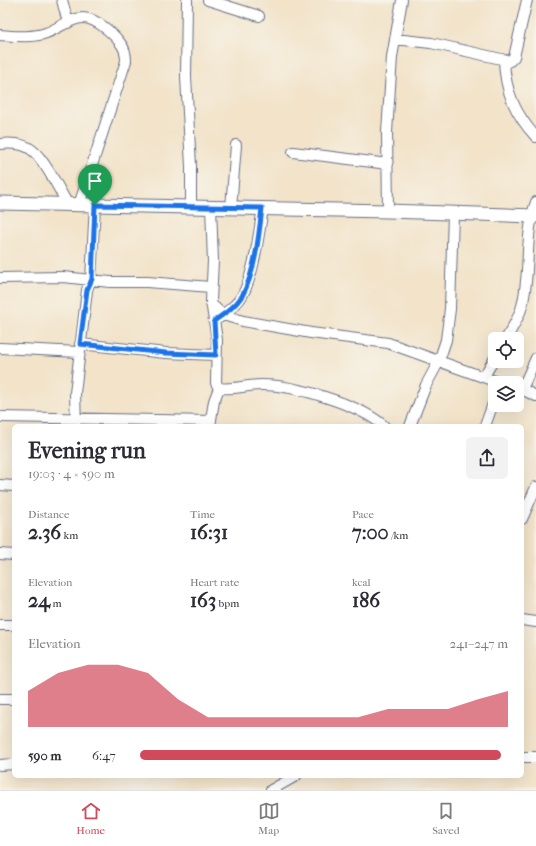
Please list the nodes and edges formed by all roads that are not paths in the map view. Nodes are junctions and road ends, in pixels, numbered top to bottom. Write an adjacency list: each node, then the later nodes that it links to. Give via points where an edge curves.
1 (62, 0): 7 (street)
2 (187, 0): 20 (street, via 186,77)
3 (208, 0): 6 (street)
4 (402, 0): 9 (street)
5 (527, 0): 10 (street, via 514,57 510,61)
6 (259, 16)
7 (68, 23): 8 (street, via 45,34); 18 (street, via 82,18 93,20 121,43 126,61)
8 (0, 35)
9 (395, 39): 10 (street, via 431,43); 15 (street, via 388,124)
10 (504, 60): 11 (street, via 506,87 511,100 524,124)
11 (536, 137)
12 (0, 144): 18 (street, via 24,145 33,151)
13 (236, 145): 22 (street)
14 (293, 152): 15 (street)
15 (388, 164): 24 (street)
16 (536, 202): 26 (street)
17 (0, 203): 18 (main road)
18 (74, 205): 19 (main road)
19 (95, 205): 20 (main road); 28 (street)
20 (191, 207): 21 (main road)
21 (211, 207): 22 (main road); 29 (street)
22 (231, 208): 23 (main road)
23 (262, 208): 24 (main road); 31 (street, via 246,286 242,296)
24 (388, 211): 25 (main road)
25 (453, 214): 26 (main road); 38 (street, via 450,310 446,340)
26 (533, 216): 33 (street, via 523,305)
27 (0, 278): 28 (street)
28 (92, 279): 29 (street); 35 (street, via 87,290)
29 (211, 287): 30 (street)
30 (211, 304): 31 (street); 32 (street)
31 (223, 315): 32 (street); 38 (street, via 310,333 388,343)
32 (214, 321): 36 (street)
33 (510, 332)
34 (0, 348): 35 (street)
35 (80, 348): 36 (street); 48 (street, via 75,394)
36 (216, 355): 43 (street, via 216,383)
37 (536, 358): 42 (street)
38 (439, 361): 40 (street); 51 (street, via 426,385)
39 (489, 368): 40 (street)
40 (484, 376): 41 (street)
41 (488, 378)
42 (524, 380)
43 (219, 388): 49 (street); 50 (street, via 281,386 343,403)
44 (524, 390): 45 (street)
45 (536, 396)
46 (490, 412): 52 (street)
47 (0, 417): 48 (street)
48 (76, 423): 49 (street)
49 (210, 423)
50 (382, 424)
51 (411, 424)
52 (486, 424)
53 (0, 485): 54 (street)
54 (12, 486)
55 (536, 487): 56 (street)
56 (524, 514)
57 (0, 554): 58 (street)
58 (12, 555)
59 (524, 620): 60 (street)
60 (536, 622)
61 (0, 625): 62 (street)
62 (12, 625)
63 (0, 699): 64 (street)
64 (12, 699)
65 (524, 757): 66 (street)
66 (536, 757)
67 (12, 764): 68 (street)
68 (0, 765)
69 (292, 778): 70 (street)
70 (271, 790)

